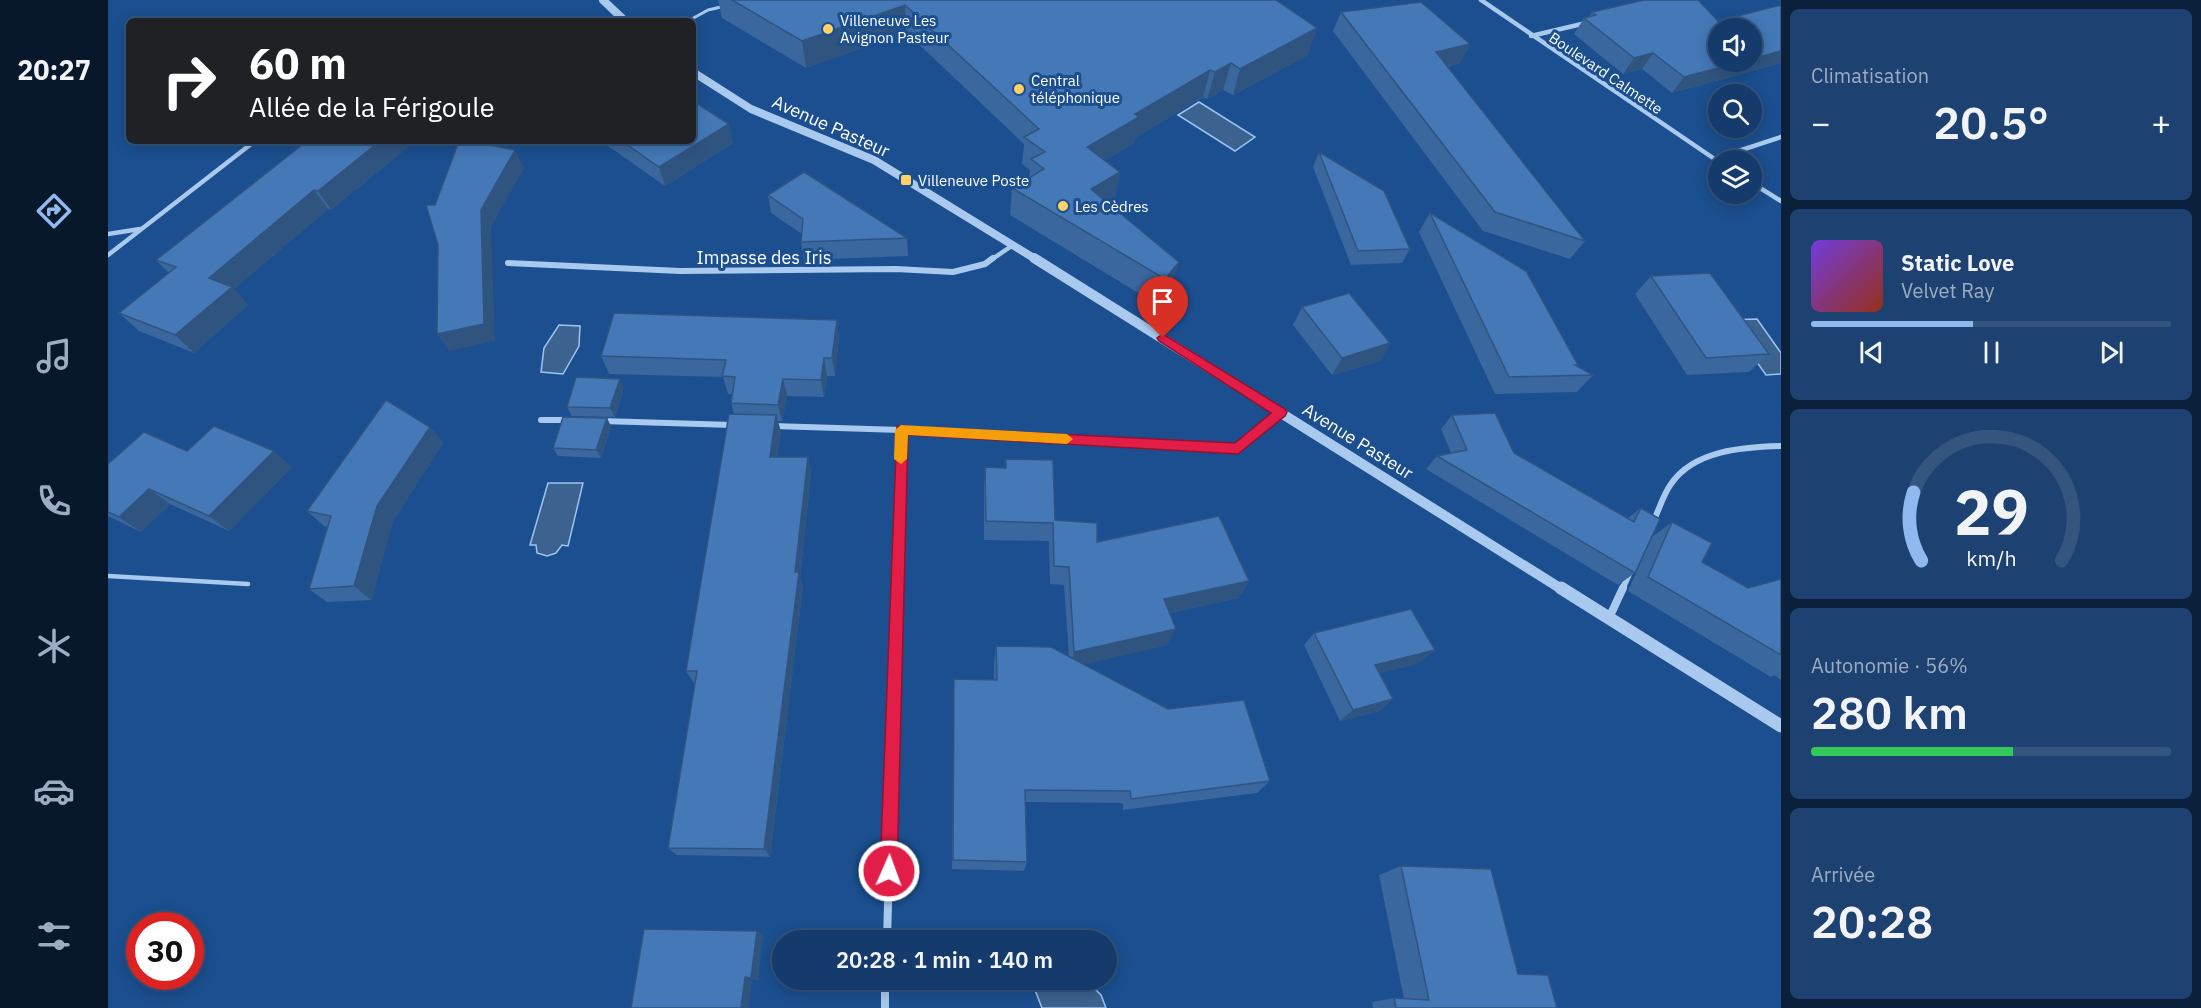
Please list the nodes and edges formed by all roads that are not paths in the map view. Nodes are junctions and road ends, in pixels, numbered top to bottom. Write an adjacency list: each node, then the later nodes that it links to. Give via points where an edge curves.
1 (603, 0): 4 (street)
2 (1481, 0): 7 (street, Boulevard Calmette)
3 (728, 5): 5 (lane)
4 (622, 18)
5 (693, 18)
6 (1588, 22): 7 (street)
7 (1531, 36): 12 (street, Boulevard Calmette)
8 (696, 74): 17 (street, Avenue Pasteur, via 751,109 874,160)
9 (1781, 137): 11 (street)
10 (251, 144): 15 (street)
11 (1745, 150)
12 (1708, 154)
13 (1762, 189): 14 (street)
14 (1781, 201)
15 (144, 229): 16 (street); 18 (street)
16 (108, 234)
17 (1013, 245): 19 (street, Impasse des Iris, via 985,264 953,272 680,271); 20 (street, Avenue Pasteur)
18 (108, 255)
19 (508, 263)
20 (1281, 412): 26 (street, via 1238,449); 32 (street, Avenue Pasteur)
21 (541, 420): 22 (street)
22 (576, 421)
23 (599, 421): 24 (street)
24 (739, 425)
25 (762, 426): 26 (street)
26 (901, 430): 34 (street)
27 (1781, 446): 28 (street, via 1719,453 1686,468 1671,484)
28 (1652, 525)
29 (1633, 566): 32 (street)
30 (108, 576): 31 (lane)
31 (248, 584)
32 (1609, 618): 33 (street, Avenue Pasteur)
33 (1781, 726)
34 (886, 930)
35 (885, 990): 36 (street)
36 (885, 1008)

